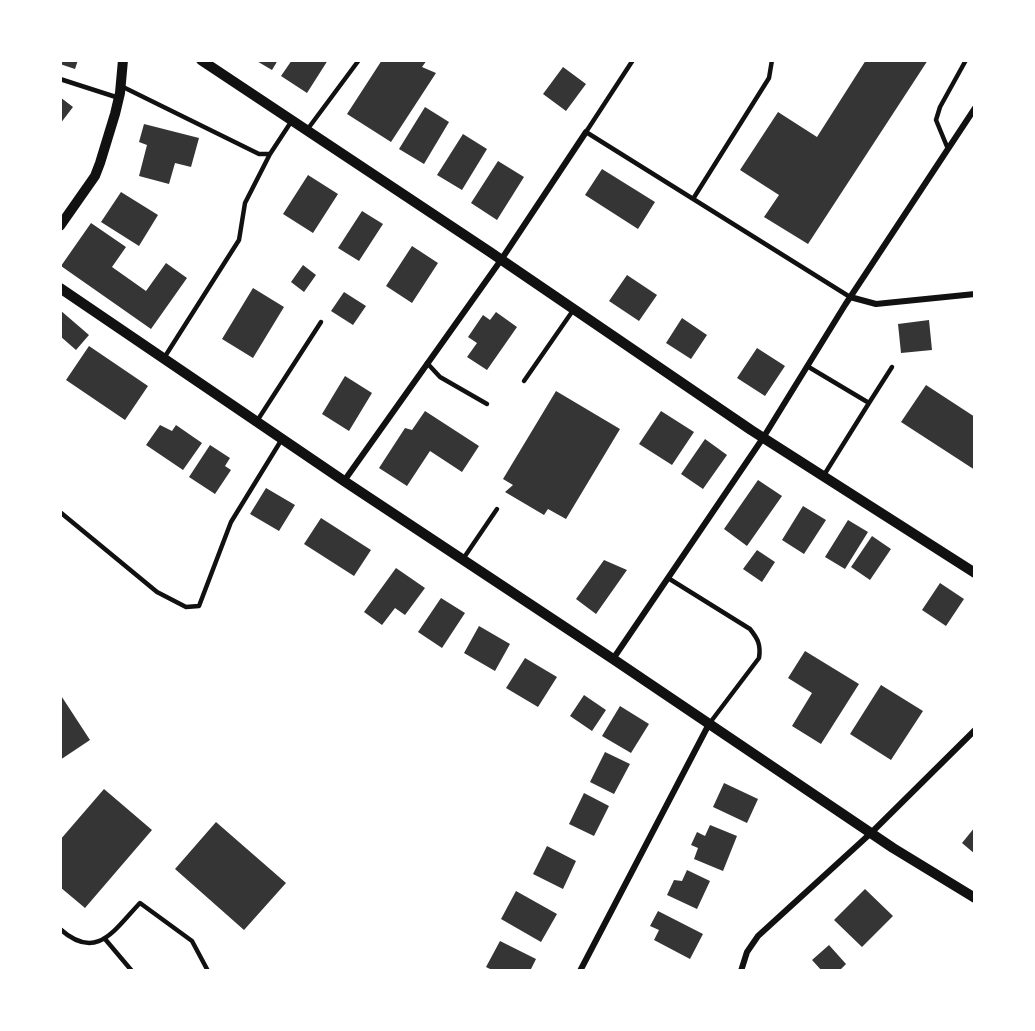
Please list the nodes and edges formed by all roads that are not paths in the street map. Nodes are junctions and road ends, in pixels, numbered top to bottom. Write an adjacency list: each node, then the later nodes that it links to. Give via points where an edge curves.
1 (123, 60): 8 (street)
2 (201, 60): 11 (street)
3 (359, 60): 12 (lane)
4 (633, 60): 13 (lane)
5 (772, 60): 16 (lane, via 769,78)
6 (966, 60): 14 (lane, via 936,120)
7 (60, 79): 9 (lane)
8 (121, 86): 9 (street); 15 (lane, via 259,154)
9 (119, 98): 17 (street, via 95,176)
10 (975, 108): 14 (street)
11 (293, 121): 12 (street); 15 (lane)
12 (307, 130): 18 (street)
13 (586, 132): 16 (lane); 18 (street)
14 (948, 148): 21 (street)
15 (270, 154): 24 (lane, via 245,202 239,240)
16 (693, 199): 21 (lane)
17 (60, 226)
18 (501, 260): 22 (street); 25 (street)
19 (60, 288): 24 (street)
20 (975, 294): 21 (street, via 876,304)
21 (850, 297): 26 (street)
22 (574, 309): 28 (lane); 32 (street)
23 (321, 322): 31 (lane)
24 (164, 358): 31 (street)
25 (427, 363): 30 (lane, via 440,377); 35 (street)
26 (807, 366): 29 (lane); 32 (street)
27 (892, 367): 29 (lane)
28 (524, 381)
29 (869, 403): 34 (lane)
30 (487, 404)
31 (256, 421): 33 (street)
32 (763, 438): 34 (street); 40 (street)
33 (282, 439): 35 (street); 37 (lane, via 231,522 199,606 186,607 157,592)
34 (823, 476): 39 (street)
35 (344, 481): 38 (street)
36 (497, 509): 38 (lane)
37 (60, 512)
38 (463, 559): 41 (street)
39 (975, 573)
40 (668, 578): 41 (street); 42 (lane, via 750,629 760,648 759,658)
41 (613, 659): 42 (street)
42 (708, 724): 44 (street); 50 (street)
43 (975, 730): 44 (street)
44 (871, 832): 45 (street); 51 (street, via 758,936)
45 (975, 898)
46 (60, 929): 47 (lane, via 72,939 89,944)
47 (105, 939): 48 (lane); 49 (lane, via 140,903 192,940)
48 (132, 971)
49 (208, 971)
50 (580, 971)
51 (741, 971)

